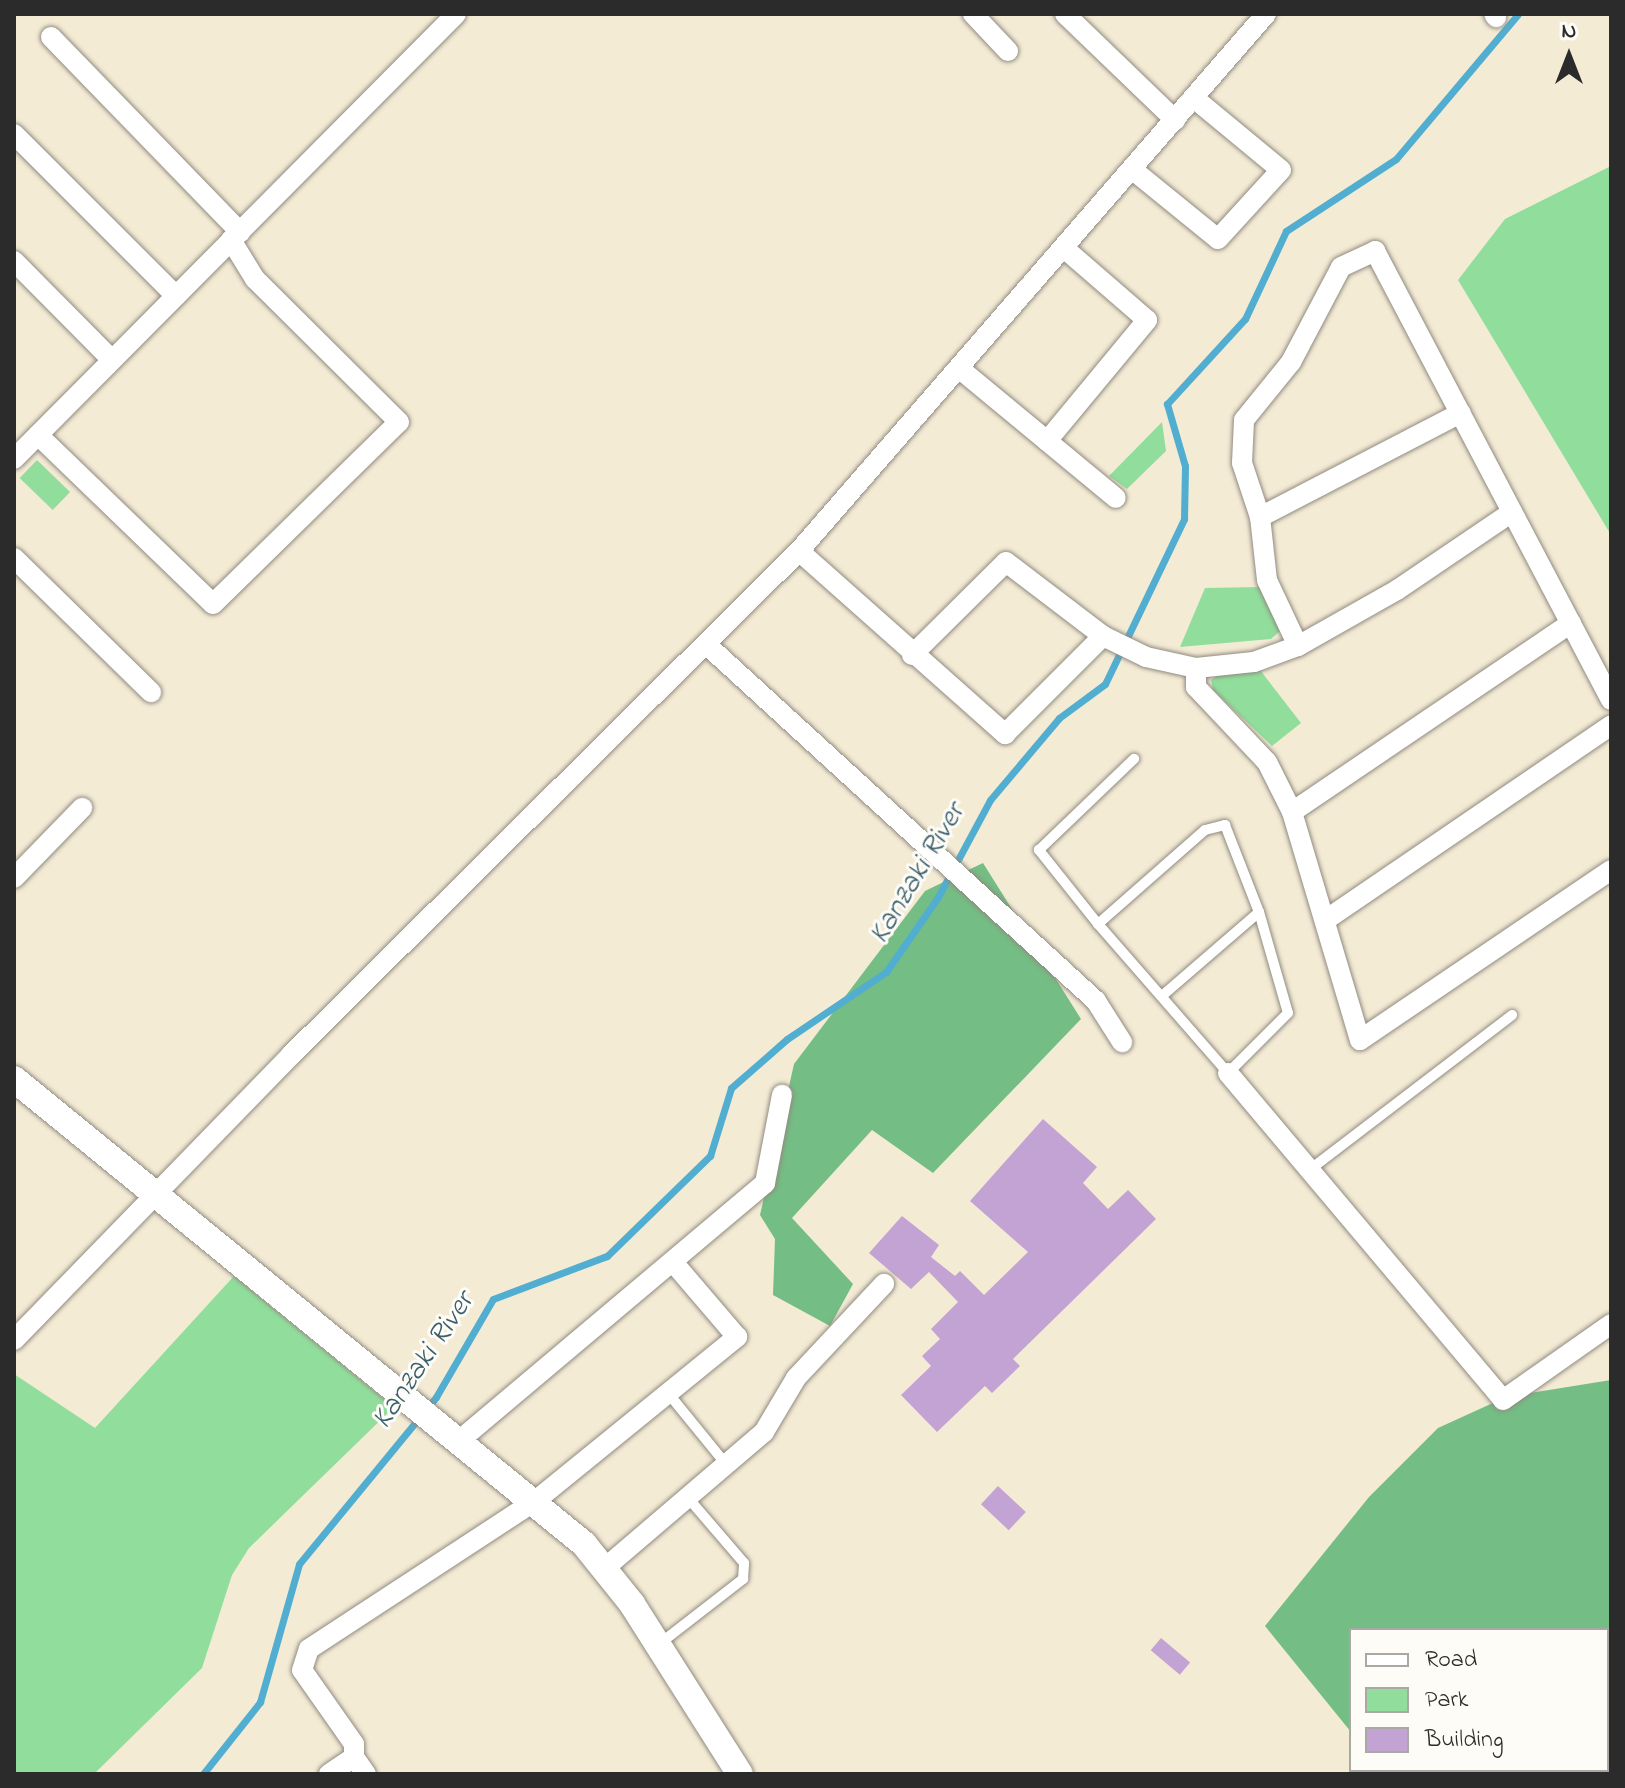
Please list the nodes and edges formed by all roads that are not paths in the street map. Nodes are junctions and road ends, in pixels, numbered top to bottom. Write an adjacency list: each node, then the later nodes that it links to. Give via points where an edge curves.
1 (456, 14): 11 (street)
2 (973, 14): 6 (street)
3 (1065, 14): 8 (street)
4 (1266, 14): 7 (street)
5 (51, 37): 11 (street)
6 (1008, 51)
7 (1194, 98): 8 (street); 10 (street, via 1281,170 1218,239)
8 (1175, 120): 10 (street)
9 (14, 134): 14 (street)
10 (1133, 170): 12 (street)
11 (236, 236): 14 (street); 18 (street, via 255,279 406,428 213,604)
12 (1065, 249): 16 (street); 19 (street, via 1147,320)
13 (14, 261): 15 (street)
14 (176, 296): 15 (street)
15 (112, 360): 18 (street)
16 (960, 369): 19 (street); 24 (street)
17 (1461, 413): 22 (street); 23 (street); 23 (street, via 1375,251 1341,267 1291,362 1244,420 1242,463)
18 (38, 435): 20 (street)
19 (1047, 441): 21 (street)
20 (14, 459)
21 (1116, 498)
22 (1512, 512): 26 (street); 29 (street, via 1397,590)
23 (1260, 517): 29 (street, via 1267,580)
24 (799, 551): 28 (street); 30 (street)
25 (14, 558): 32 (street)
26 (1571, 623): 33 (street); 37 (street)
27 (1103, 636): 30 (street, via 1006,562); 30 (street, via 1005,734); 31 (street, via 1146,657)
28 (707, 645): 45 (street, via 1096,1001); 50 (street, via 481,865)
29 (1298, 646): 31 (street, via 1254,662)
30 (912, 655)
31 (1196, 668): 37 (street, via 1196,687 1267,762)
32 (151, 692)
33 (1611, 700)
34 (1611, 725): 41 (street)
35 (1134, 759): 42 (lane, via 1039,850)
36 (82, 808): 39 (street)
37 (1292, 812): 41 (street)
38 (1611, 870): 41 (street, via 1360,1040)
39 (14, 878)
40 (1259, 912): 42 (lane, via 1225,825 1205,830); 43 (lane); 46 (lane, via 1288,1013)
41 (1327, 919)
42 (1098, 924): 43 (lane)
43 (1163, 995): 46 (lane)
44 (1512, 1015): 49 (lane)
45 (1122, 1042)
46 (1228, 1073): 49 (street)
47 (14, 1079): 50 (street)
48 (782, 1095): 51 (street, via 765,1183)
49 (1312, 1168): 53 (street, via 1503,1400)
50 (157, 1196): 54 (street); 56 (street)
51 (673, 1262): 55 (street, via 737,1337); 56 (street)
52 (884, 1284): 57 (street, via 796,1378 764,1432)
53 (1611, 1324)
54 (14, 1340)
55 (668, 1393): 57 (lane); 59 (street)
56 (460, 1440): 59 (street)
57 (726, 1464): 58 (street)
58 (688, 1498): 60 (street); 61 (lane, via 744,1563 743,1579)
59 (534, 1502): 60 (street); 62 (street, via 303,1658 302,1670 354,1744)
60 (606, 1567): 61 (street)
61 (658, 1645): 64 (street)
62 (360, 1766): 63 (street)
63 (329, 1774)
64 (740, 1774)

